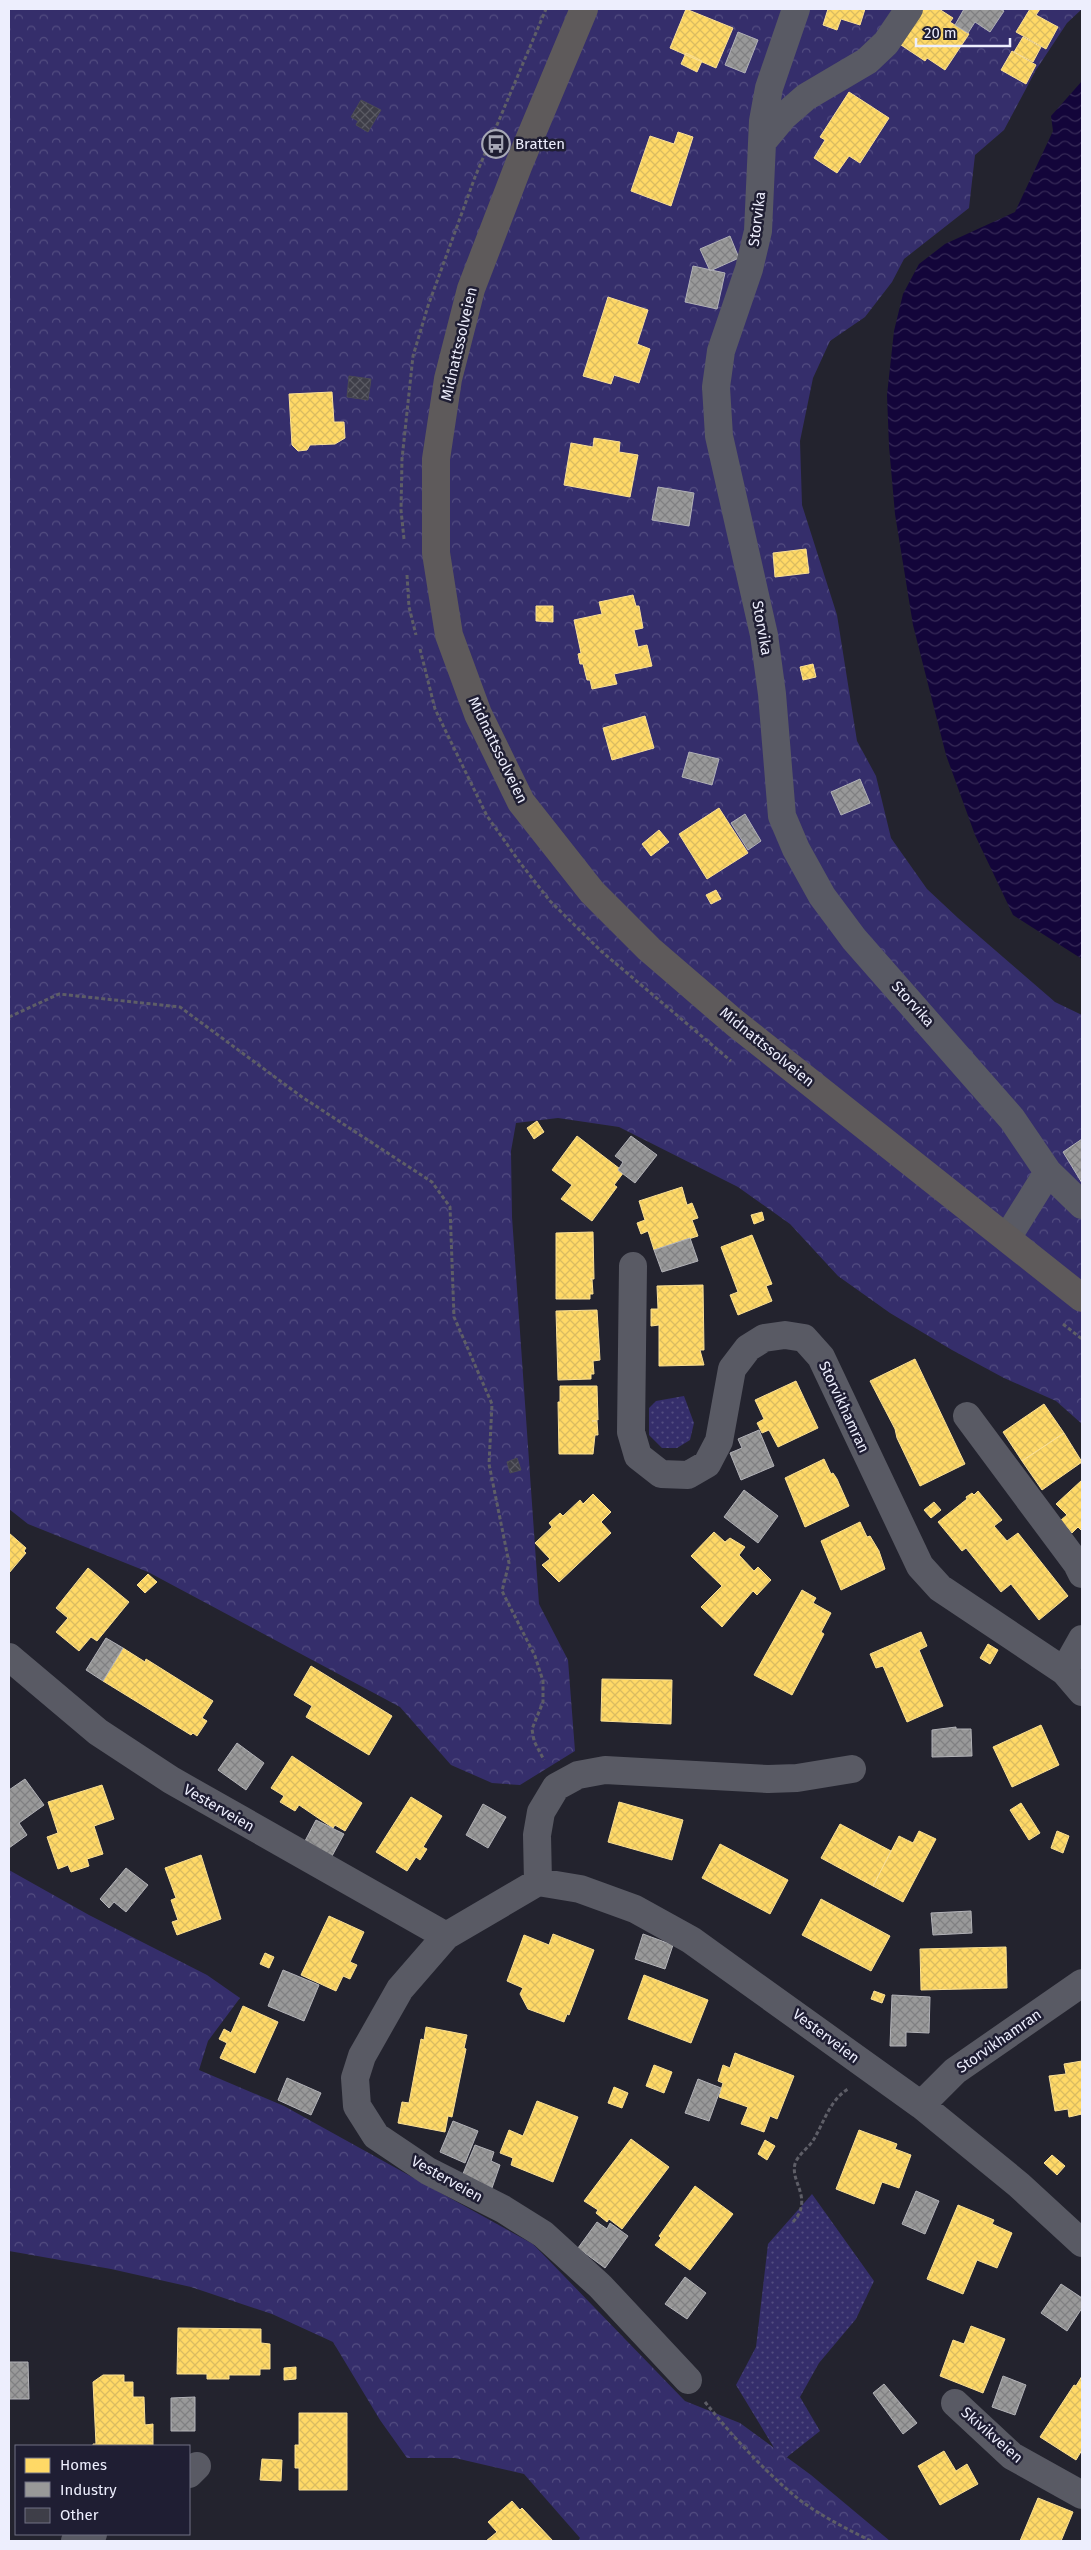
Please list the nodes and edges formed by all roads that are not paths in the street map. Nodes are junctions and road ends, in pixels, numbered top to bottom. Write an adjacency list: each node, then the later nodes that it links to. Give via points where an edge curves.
1 (584, 9): 7 (main road, Midnattssolveien, via 471,289 448,379 436,459 436,553 449,635 478,714 521,802 592,892 649,949 735,1023)
2 (796, 9): 4 (street, Storvika, via 769,88)
3 (909, 9): 4 (street, via 867,62 806,97)
4 (763, 141): 5 (street, Storvika, via 758,231 721,351 716,387 719,436 764,635 782,816 796,849 838,918 1012,1119)
5 (1048, 1172): 6 (street, Storvika); 7 (street)
6 (1082, 1205)
7 (1007, 1238): 9 (main road, Midnattssolveien)
8 (633, 1266): 14 (street, Storvikhamran, via 631,1432 638,1456 661,1474 688,1475 707,1464 719,1441 732,1369 748,1348 764,1338 804,1338 821,1357 920,1566 940,1588)
9 (1082, 1298)
10 (967, 1416): 11 (street)
11 (1082, 1574)
12 (1082, 1640): 14 (street)
13 (9, 1657): 18 (street, Vesterveien, via 98,1732 171,1780)
14 (1064, 1671): 15 (street, Storvikhamran)
15 (1082, 1692)
16 (852, 1769): 17 (street, via 768,1779 605,1770 578,1774 556,1787 541,1812 537,1835)
17 (538, 1882): 18 (street, Vesterveien); 20 (street, Vesterveien, via 580,1889 635,1909 691,1940)
18 (446, 1936): 22 (street, Vesterveien, via 400,1989 362,2056 354,2078 357,2106 376,2136 428,2171 543,2234 600,2286)
19 (1082, 1983): 20 (street, Storvikhamran, via 955,2071)
20 (921, 2105): 21 (street, Vesterveien, via 1019,2185)
21 (1082, 2243)
22 (688, 2380)
23 (955, 2403): 24 (street, Skivikveien, via 1012,2456)
24 (1082, 2495)
25 (90, 2535): 26 (street)
26 (75, 2541)

